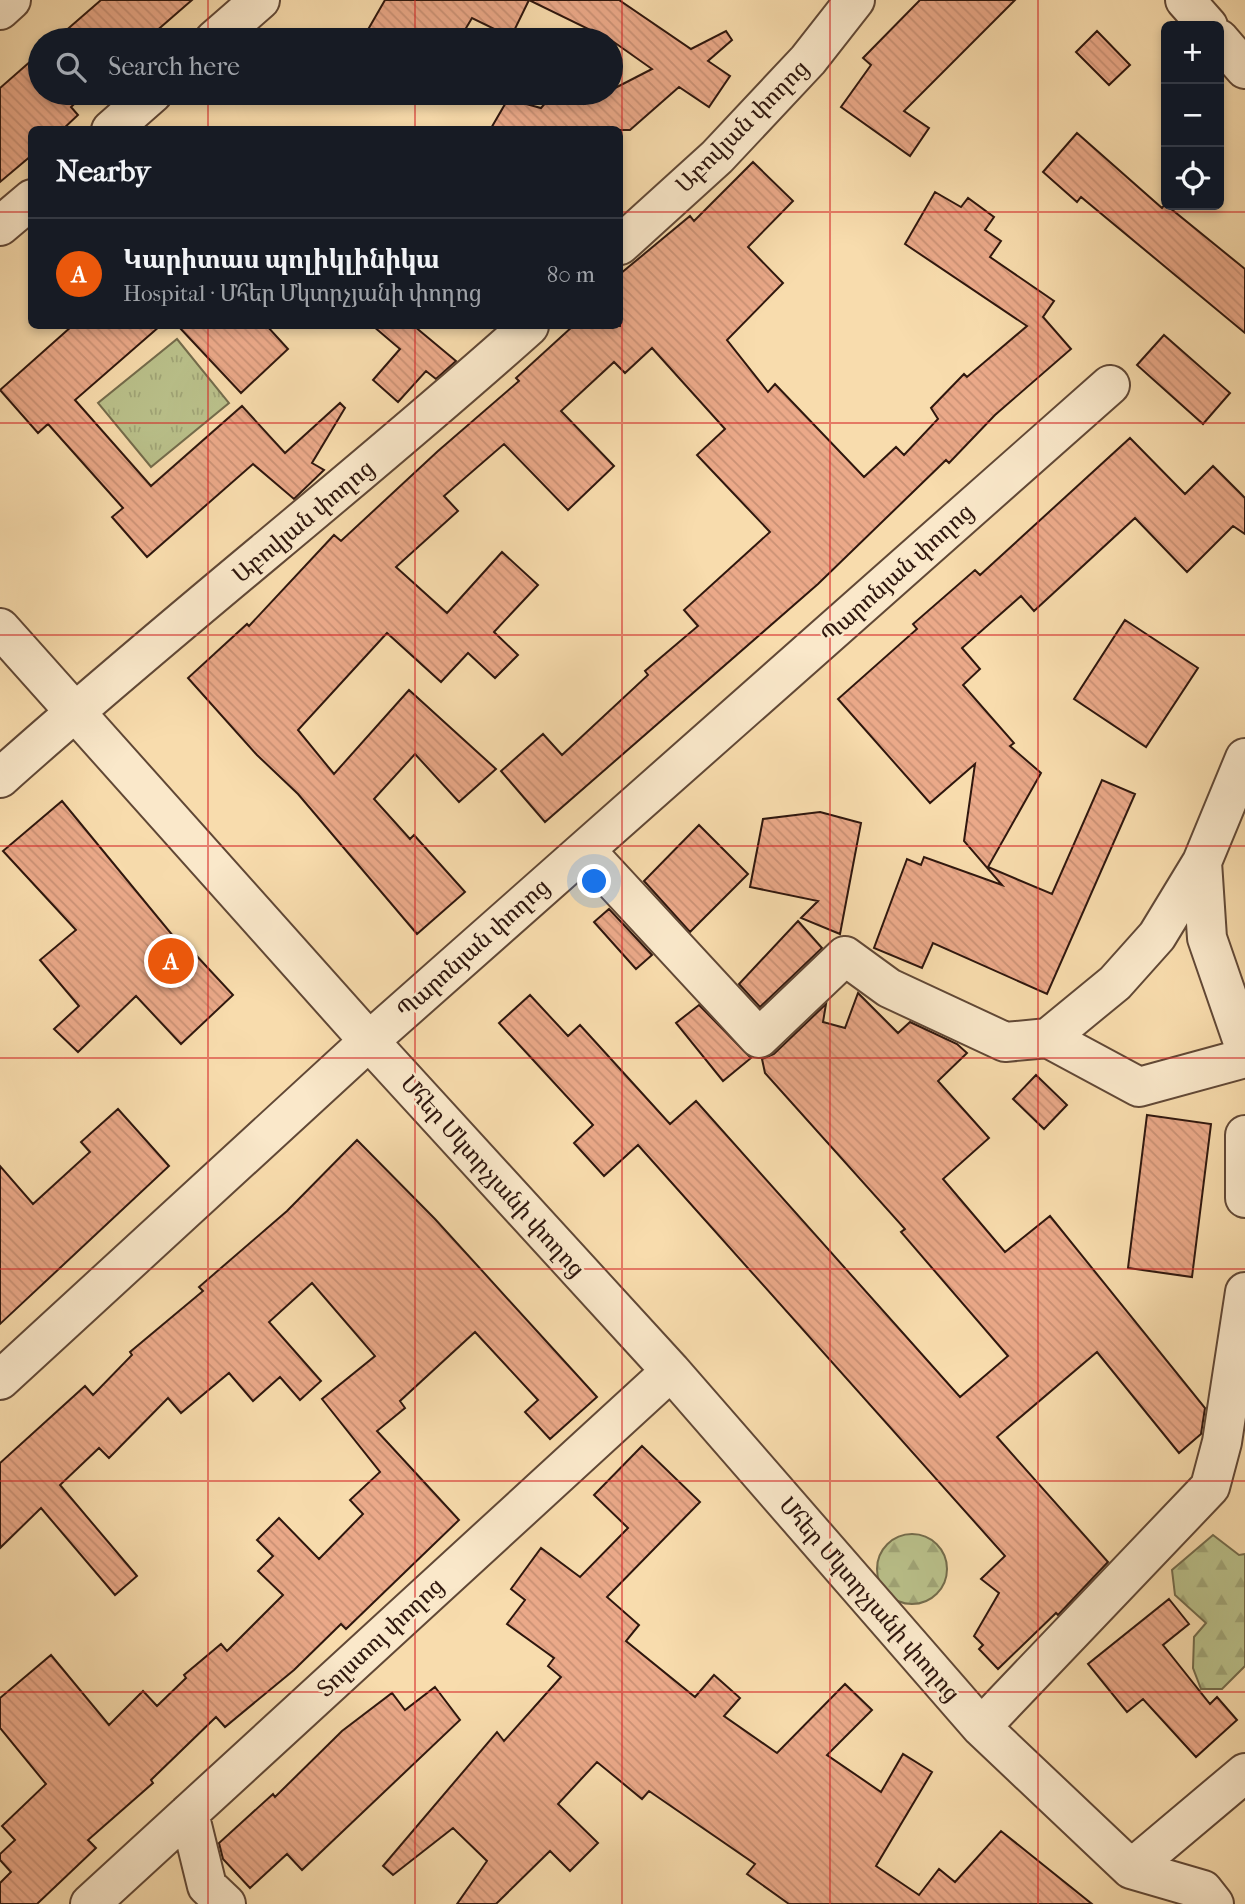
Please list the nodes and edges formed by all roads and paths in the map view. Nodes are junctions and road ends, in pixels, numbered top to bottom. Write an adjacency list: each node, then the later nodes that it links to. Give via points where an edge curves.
1 (11, 0): 5 (street)
2 (260, 0): 7 (street)
3 (855, 0): 14 (street, Աբովյան փողոց, via 808,61 717,157)
4 (1185, 0): 6 (street)
5 (0, 10)
6 (1204, 21)
7 (228, 28)
8 (1224, 45): 9 (street)
9 (1245, 69)
10 (139, 105): 11 (street)
11 (116, 126)
12 (28, 202): 13 (street)
13 (0, 226)
14 (623, 241)
15 (526, 329): 18 (street, Աբովյան փողոց, via 418,425)
16 (1110, 384): 21 (street, Պարոնյան փողոց)
17 (0, 628): 18 (street, Մհեր Մկտրչյանի փողոց)
18 (74, 712): 20 (street, Աբովյան փողոց); 24 (street, Մհեր Մկտրչյանի փողոց)
19 (1245, 758): 22 (street)
20 (0, 778)
21 (585, 849): 23 (street, via 759,1038 845,956 889,988 1005,1042); 24 (street, Պարոնյան փողոց)
22 (1202, 862): 23 (street, via 1157,936 1115,983); 25 (street, via 1208,938)
23 (1048, 1038): 26 (street, via 1139,1087)
24 (369, 1041): 28 (street, Մհեր Մկտրչյանի փողոց); 29 (street, Պարոնյան փողոց)
25 (1245, 1048)
26 (1245, 1058)
27 (1245, 1292): 30 (street, via 1222,1442 1210,1487)
28 (671, 1371): 30 (street, Մհեր Մկտրչյանի փողոց); 32 (street, Տոլստոյ փողոց)
29 (0, 1380)
30 (981, 1727): 33 (street, Մհեր Մկտրչյանի փողոց)
31 (1245, 1773): 33 (street)
32 (189, 1813): 34 (street, Տոլստոյ փողոց); 35 (street, via 207,1886)
33 (1131, 1869): 36 (street, via 1203,1890)
34 (90, 1904)
35 (226, 1904)
36 (1214, 1904)

